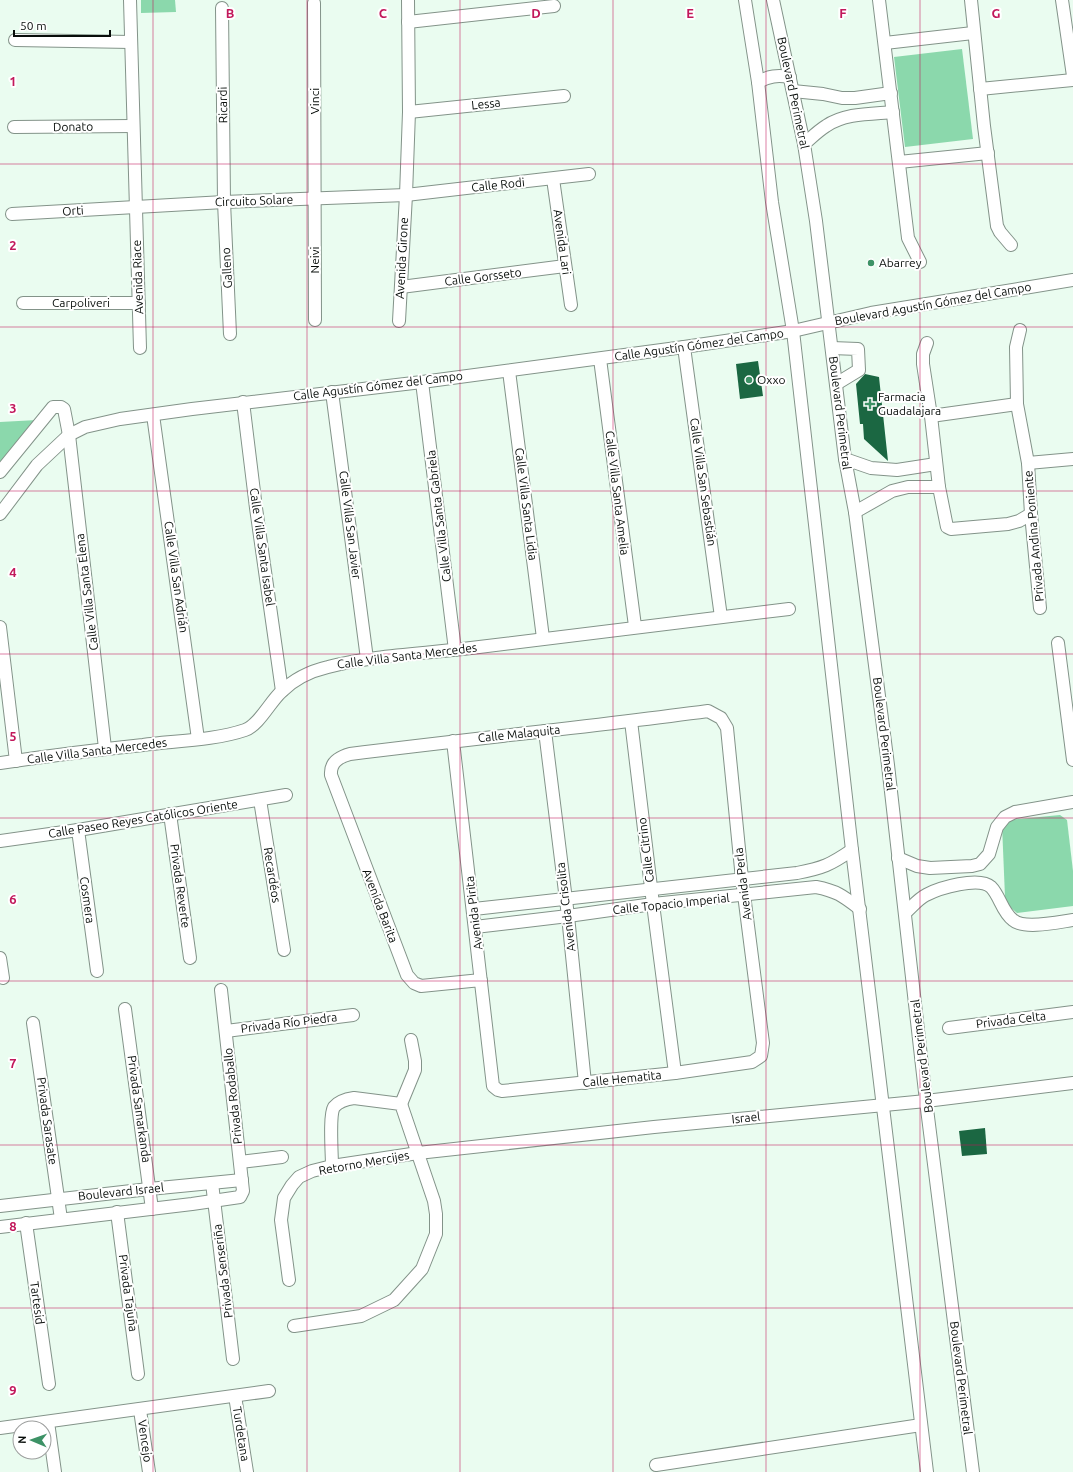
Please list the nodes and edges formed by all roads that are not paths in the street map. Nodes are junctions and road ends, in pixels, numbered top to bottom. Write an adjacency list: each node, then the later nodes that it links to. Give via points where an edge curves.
1 (130, 0): 14 (street)
2 (408, 0): 11 (street)
3 (745, 0): 19 (street)
4 (773, 0): 17 (street, Boulevard Perimetral)
5 (879, 0): 15 (street)
6 (971, 0): 12 (street)
7 (1062, 0): 16 (street)
8 (314, 3): 36 (street, Vinci)
9 (554, 6): 11 (street)
10 (222, 8): 37 (street, Ricardi)
11 (408, 22): 25 (street)
12 (974, 33): 15 (street); 20 (street)
13 (15, 40): 14 (street)
14 (131, 42): 28 (street)
15 (885, 43): 22 (street)
16 (1073, 76)
17 (790, 77): 19 (street, via 770,76); 21 (street, Boulevard Perimetral)
18 (1073, 80): 20 (street)
19 (758, 82): 51 (street, via 772,202)
20 (980, 89): 31 (street)
21 (793, 91): 24 (street); 30 (street, Boulevard Perimetral)
22 (891, 93): 24 (street); 26 (street)
23 (564, 96): 25 (street, Lessa)
24 (855, 98): 27 (street)
25 (409, 112): 35 (street)
26 (893, 112): 27 (street); 32 (street)
27 (858, 116): 30 (street, via 837,120 825,126)
28 (133, 126): 29 (street, Donato); 38 (street)
29 (14, 127)
30 (804, 144): 50 (street, Boulevard Perimetral)
31 (988, 153): 32 (street); 40 (street, via 998,226)
32 (899, 162): 41 (street, via 908,238)
33 (589, 174): 34 (street, Calle Rodi)
34 (553, 179): 35 (street, Calle Rodi); 42 (street, Avenida Lari)
35 (406, 196): 36 (street, Circuito Solare); 44 (street, Avenida Girone)
36 (315, 199): 37 (street, Circuito Solare); 48 (street, Neivi)
37 (224, 202): 38 (street, Circuito Solare); 53 (street, Galleno)
38 (135, 207): 39 (street, Orti); 46 (street, Avenida Riace)
39 (12, 214)
40 (1011, 245)
41 (920, 262)
42 (565, 266): 44 (street, Calle Gorsseto); 47 (street, Avenida Lari)
43 (1073, 280): 50 (street, Boulevard Agustín Gómez del Campo, via 871,313)
44 (401, 287): 49 (street, Avenida Girone)
45 (23, 303): 46 (street, Carpoliveri)
46 (139, 303): 55 (street, Avenida Riace)
47 (571, 305)
48 (315, 320)
49 (398, 321)
50 (829, 323): 51 (street, Boulevard Agustín Gómez del Campo); 57 (street, Boulevard Perimetral)
51 (793, 330): 56 (street, Calle Agustín Gómez del Campo); 105 (street)
52 (1020, 330): 64 (street, Privada Andina Poniente, via 1016,347)
53 (230, 334)
54 (927, 342): 66 (street, via 923,364)
55 (140, 348)
56 (684, 348): 58 (street, Calle Agustín Gómez del Campo); 81 (street, Calle Villa San Sebastián)
57 (832, 348): 61 (street, Boulevard Perimetral); 61 (street, via 858,349 859,370)
58 (600, 359): 59 (street, Calle Agustín Gómez del Campo); 82 (street, Calle Villa Santa Amelia)
59 (509, 371): 60 (street, Calle Agustín Gómez del Campo); 84 (street, Calle Villa Santa Lidia)
60 (422, 382): 62 (street, Calle Agustín Gómez del Campo); 86 (street, Calle Villa Santa Gabriela)
61 (836, 384): 68 (street, Boulevard Perimetral)
62 (332, 392): 63 (street, Calle Agustín Gómez del Campo); 87 (street, Calle Villa San Javier)
63 (243, 402): 65 (street, Calle Agustín Gómez del Campo); 88 (street, Calle Villa Santa Isabel)
64 (1018, 404): 66 (street); 71 (street, Privada Andina Poniente)
65 (154, 415): 67 (street, Calle Agustín Gómez del Campo, via 85,427); 92 (street, Calle Villa San Adrián)
66 (931, 416): 70 (street)
67 (69, 435): 73 (street, Calle Villa Santa Elena, via 64,409 53,407); 77 (street, Calle Agustín Gómez del Campo, via 37,465); 94 (street, Calle Villa Santa Elena)
68 (845, 459): 72 (street, via 871,468); 76 (street, Boulevard Perimetral)
69 (1073, 459): 71 (street)
70 (936, 464): 72 (street); 74 (street)
71 (1028, 464): 78 (street, Privada Andina Poniente)
72 (897, 470): 75 (street)
73 (0, 472)
74 (939, 486): 75 (street); 78 (street, via 947,527 951,529 1008,524)
75 (900, 488): 76 (street)
76 (855, 512): 106 (street, Boulevard Perimetral)
77 (0, 514)
78 (1031, 514): 79 (street, Privada Andina Poniente)
79 (1040, 608)
80 (789, 609): 81 (street, Calle Villa Santa Mercedes)
81 (721, 617): 82 (street, Calle Villa Santa Mercedes)
82 (635, 626): 84 (street, Calle Villa Santa Mercedes)
83 (0, 627): 96 (street)
84 (543, 638): 86 (street, Calle Villa Santa Mercedes)
85 (1058, 643): 95 (street)
86 (455, 650): 87 (street, Calle Villa Santa Mercedes)
87 (367, 659): 88 (street, Calle Villa Santa Mercedes, via 328,666 311,672)
88 (282, 691): 92 (street, Calle Villa Santa Mercedes, via 248,729)
89 (708, 711): 90 (street, Calle Malaquita); 110 (street, Avenida Perla, via 720,718 727,728)
90 (631, 721): 91 (street, Calle Malaquita); 113 (street, Calle Citrino)
91 (545, 731): 93 (street, Calle Malaquita); 116 (street, Avenida Crisolita)
92 (198, 739): 94 (street, Calle Villa Santa Mercedes)
93 (452, 741): 98 (street, Calle Malaquita, via 350,754); 118 (street, Avenida Pirita)
94 (105, 748): 96 (street, Calle Villa Santa Mercedes)
95 (1073, 760)
96 (16, 761): 97 (street, Calle Villa Santa Mercedes)
97 (0, 763)
98 (333, 763): 129 (street, Avenida Barita, via 331,775 407,975 421,986)
99 (286, 795): 100 (street, Calle Paseo Reyes Católicos Oriente)
100 (260, 800): 102 (street, Calle Paseo Reyes Católicos Oriente); 124 (street, Recardéos)
101 (1073, 802): 107 (street, via 1015,812 1005,817 997,827 989,854 980,864)
102 (170, 814): 103 (street, Calle Paseo Reyes Católicos Oriente); 126 (street, Privada Reverte)
103 (78, 830): 104 (street, Calle Paseo Reyes Católicos Oriente); 127 (street, Cosmera)
104 (0, 841)
105 (852, 850): 108 (street, Calle Topacio Imperial, via 833,863); 119 (street)
106 (898, 858): 107 (street, via 917,866); 120 (street, Boulevard Perimetral)
107 (954, 867): 111 (street)
108 (814, 870): 109 (street, Calle Topacio Imperial); 112 (street)
109 (784, 874): 110 (street, Calle Topacio Imperial); 114 (street)
110 (742, 879): 113 (street, Calle Topacio Imperial); 115 (street, Avenida Perla)
111 (956, 886): 120 (street, via 935,890); 122 (street, via 981,882 986,884 992,888 1013,921 1027,925)
112 (816, 887): 114 (street, Calle Topacio Imperial); 119 (street, Calle Topacio Imperial, via 832,890)
113 (651, 890): 116 (street, Calle Topacio Imperial); 117 (street, Calle Citrino)
114 (786, 891): 115 (street, Calle Topacio Imperial)
115 (744, 896): 117 (street, Calle Topacio Imperial); 138 (street, Avenida Perla, via 763,1043 761,1056)
116 (565, 899): 118 (street, Calle Topacio Imperial); 121 (street, Avenida Crisolita)
117 (653, 904): 121 (street, Calle Topacio Imperial); 139 (street, Calle Citrino)
118 (474, 909): 123 (street, Avenida Pirita)
119 (860, 909): 145 (street)
120 (905, 913): 143 (street, Boulevard Perimetral)
121 (568, 916): 123 (street, Calle Topacio Imperial); 140 (street, Avenida Crisolita)
122 (1073, 920)
123 (476, 927): 129 (street, Avenida Pirita)
124 (284, 950)
125 (0, 958): 128 (street)
126 (190, 958)
127 (97, 971)
128 (3, 978)
129 (481, 980): 142 (street, Avenida Pirita)
130 (221, 990): 136 (street, Privada Rodaballo)
131 (125, 1009): 152 (street, Privada Samarkanda)
132 (1073, 1012): 135 (street, Privada Celta)
133 (353, 1015): 136 (street, Privada Río Piedra)
134 (33, 1022): 154 (street, Privada Sarasate)
135 (949, 1028)
136 (226, 1031): 148 (street, Privada Rodaballo)
137 (410, 1040): 144 (street, via 415,1070)
138 (752, 1062): 139 (street, Calle Hematita)
139 (675, 1073): 140 (street, Calle Hematita)
140 (585, 1083): 142 (street, Calle Hematita, via 502,1091)
141 (1073, 1083): 143 (street, Israel)
142 (493, 1086)
143 (926, 1101): 145 (street, Israel); 180 (street, Boulevard Perimetral)
144 (401, 1104): 146 (street); 149 (street, via 354,1098 334,1107 331,1115)
145 (883, 1104): 146 (street, Israel); 171 (street)
146 (418, 1153): 149 (street, Retorno Mercijes); 163 (street, via 436,1214 436,1234 422,1269 394,1300 361,1316)
147 (282, 1158): 148 (street)
148 (240, 1162): 150 (street, Privada Rodaballo)
149 (332, 1166): 162 (street, Retorno Mercijes, via 299,1177 284,1198 281,1220)
150 (242, 1180): 151 (street, Boulevard Israel); 153 (street, Privada Rodaballo, via 243,1192)
151 (212, 1183): 152 (street, Boulevard Israel); 155 (street, Privada Senseriña)
152 (149, 1189): 154 (street, Boulevard Israel); 157 (street, Privada Samarkanda)
153 (237, 1198): 155 (street, Boulevard Israel)
154 (58, 1199): 156 (street, Boulevard Israel); 159 (street, Privada Sarasate)
155 (214, 1201): 157 (street, Boulevard Israel); 164 (street, Privada Senseriña)
156 (0, 1206)
157 (152, 1208): 158 (street, Boulevard Israel)
158 (117, 1212): 159 (street, Boulevard Israel); 165 (street, Privada Tajuña)
159 (61, 1219): 160 (street, Boulevard Israel)
160 (26, 1223): 161 (street, Boulevard Israel); 166 (street, Tartesid)
161 (0, 1226)
162 (289, 1280)
163 (294, 1326)
164 (233, 1359)
165 (138, 1374)
166 (49, 1384)
167 (269, 1391): 168 (street)
168 (235, 1396): 169 (street); 178 (street, Turdetana)
169 (140, 1410): 170 (street); 177 (street, Vencejo)
170 (52, 1421)
171 (922, 1425): 175 (street); 179 (street)
172 (12, 1426): 173 (street)
173 (0, 1428)
174 (52, 1451): 176 (street)
175 (656, 1465)
176 (55, 1472)
177 (149, 1472)
178 (247, 1472)
179 (927, 1472)
180 (973, 1472)

